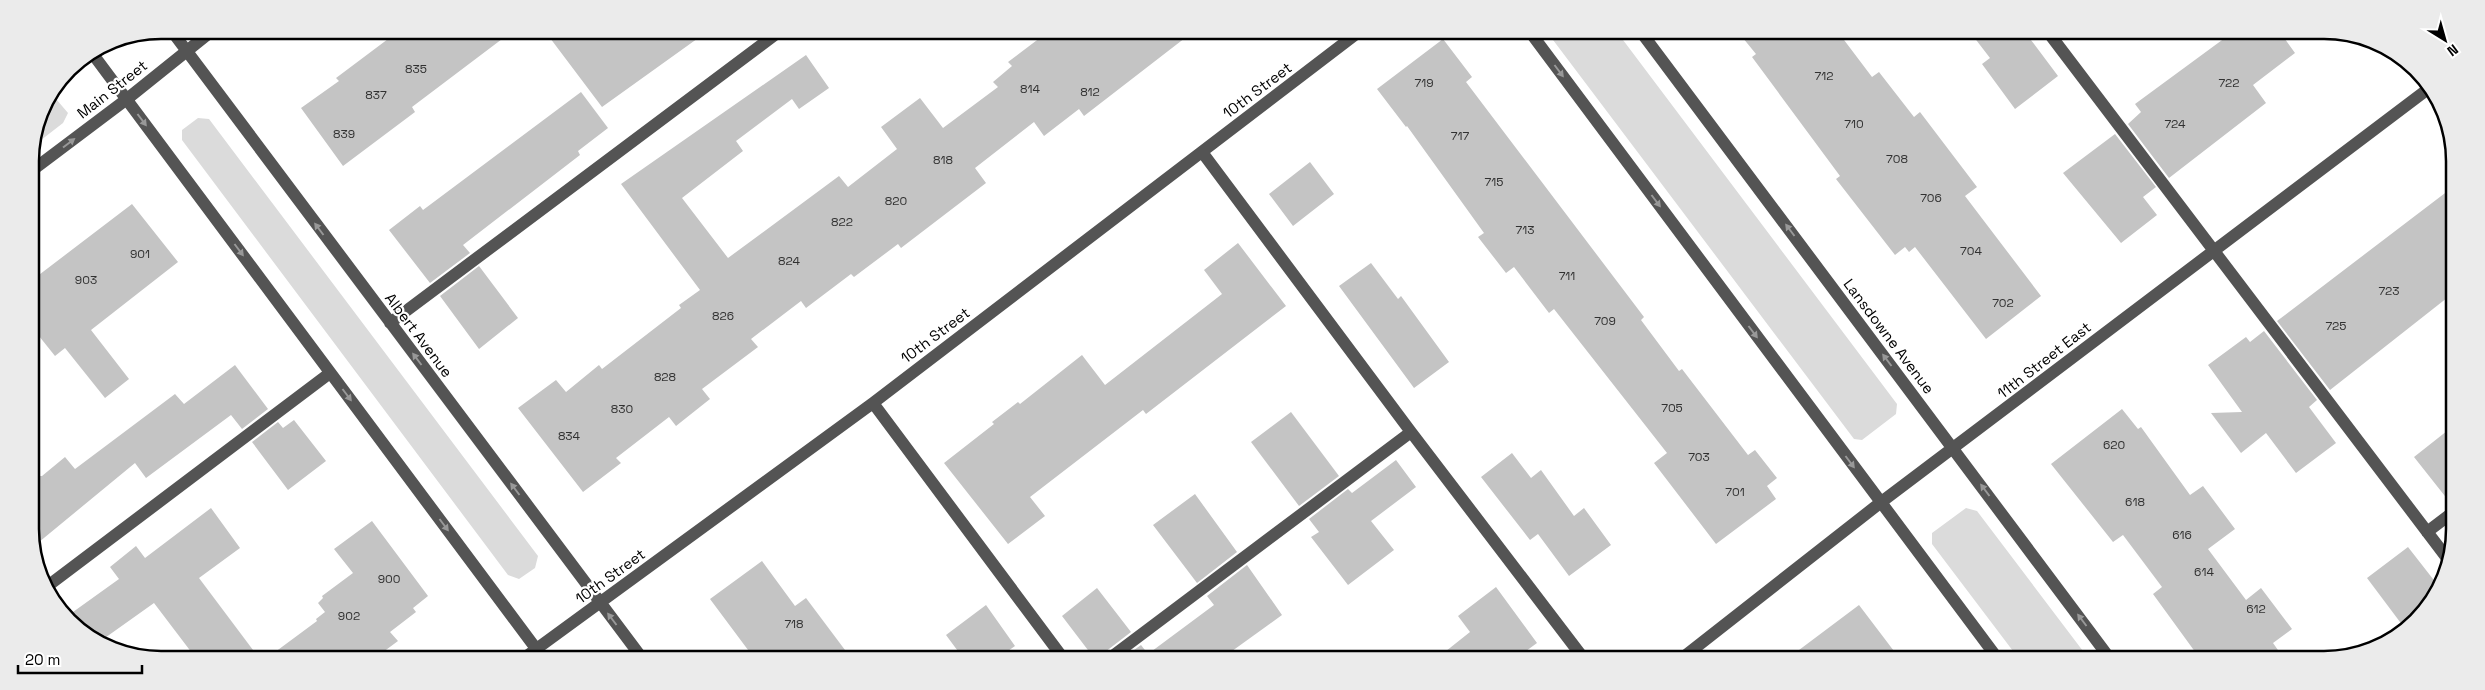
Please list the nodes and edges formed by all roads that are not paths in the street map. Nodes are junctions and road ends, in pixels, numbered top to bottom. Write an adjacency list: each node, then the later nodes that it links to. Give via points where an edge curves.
1 (177, 39): 8 (street, Albert Avenue)
2 (202, 39): 8 (street, Main Street)
3 (769, 39): 15 (street)
4 (1350, 39): 12 (street, 10th Street)
5 (1535, 39): 20 (street, one-way to 20)
6 (1646, 39): 19 (street, Lansdowne Avenue, one-way to 6)
7 (2053, 39): 14 (street)
8 (186, 51): 11 (street, Main Street); 15 (street, Albert Avenue, one-way to 8)
9 (95, 58): 11 (street)
10 (2425, 91): 14 (street, 11th Street East)
11 (127, 99): 13 (street, Main Street, one-way to 11); 16 (street, one-way to 16)
12 (1202, 152): 17 (street, 10th Street); 18 (street)
13 (39, 165)
14 (2213, 250): 19 (street, 11th Street East); 22 (street)
15 (390, 323): 25 (street, Albert Avenue, one-way to 15)
16 (330, 373): 24 (street); 26 (street, one-way to 26)
17 (873, 403): 25 (street, 10th Street); 29 (street)
18 (1411, 432): 30 (street); 31 (street)
19 (1954, 449): 20 (street, 11th Street East); 34 (street, Lansdowne Avenue, one-way to 19)
20 (1880, 503): 32 (street, 11th Street East); 33 (street)
21 (2446, 518): 22 (street)
22 (2427, 532): 23 (street)
23 (2444, 554)
24 (52, 583)
25 (600, 603): 27 (street, 10th Street); 28 (street, Albert Avenue, one-way to 25)
26 (538, 651)
27 (542, 651)
28 (637, 651)
29 (1058, 651)
30 (1119, 651)
31 (1578, 651)
32 (1691, 651)
33 (1992, 651)
34 (2104, 651)

